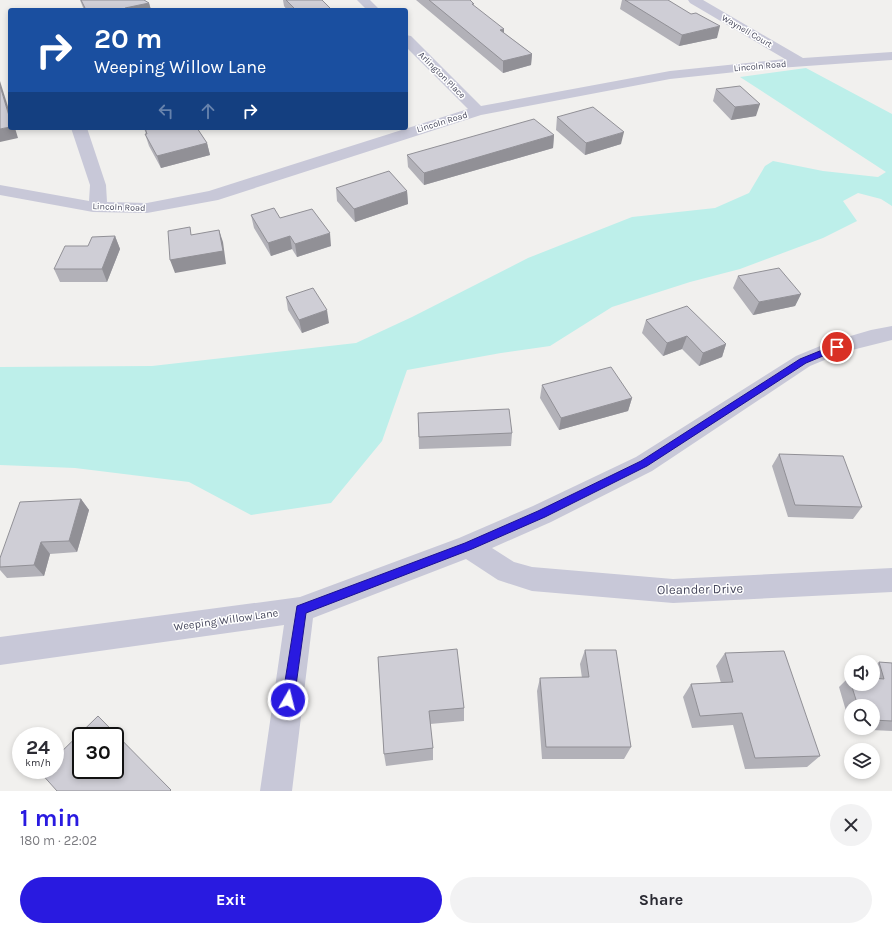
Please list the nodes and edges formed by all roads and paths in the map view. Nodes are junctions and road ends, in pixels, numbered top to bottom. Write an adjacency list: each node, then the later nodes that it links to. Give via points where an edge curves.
1 (363, 0): 3 (street)
2 (694, 0): 6 (street, Waynell Court)
3 (372, 8)
4 (408, 42): 7 (street, Arlington Place)
5 (892, 56): 6 (street, Lincoln Road)
6 (801, 63): 7 (street, Lincoln Road, via 670,75)
7 (478, 111): 10 (street, Lincoln Road, via 212,196 147,208)
8 (80, 130): 10 (street, via 98,184)
9 (0, 190): 10 (street, Lincoln Road)
10 (98, 207)
11 (892, 333): 12 (street, Weeping Willow Lane, via 837,347 803,361 644,464 542,514)
12 (468, 546): 13 (street, Oleander Drive, via 507,572 532,579 673,592); 14 (street, Weeping Willow Lane)
13 (892, 580)
14 (300, 610): 15 (street, Weeping Willow Lane); 16 (street)
15 (0, 651)
16 (276, 791)

